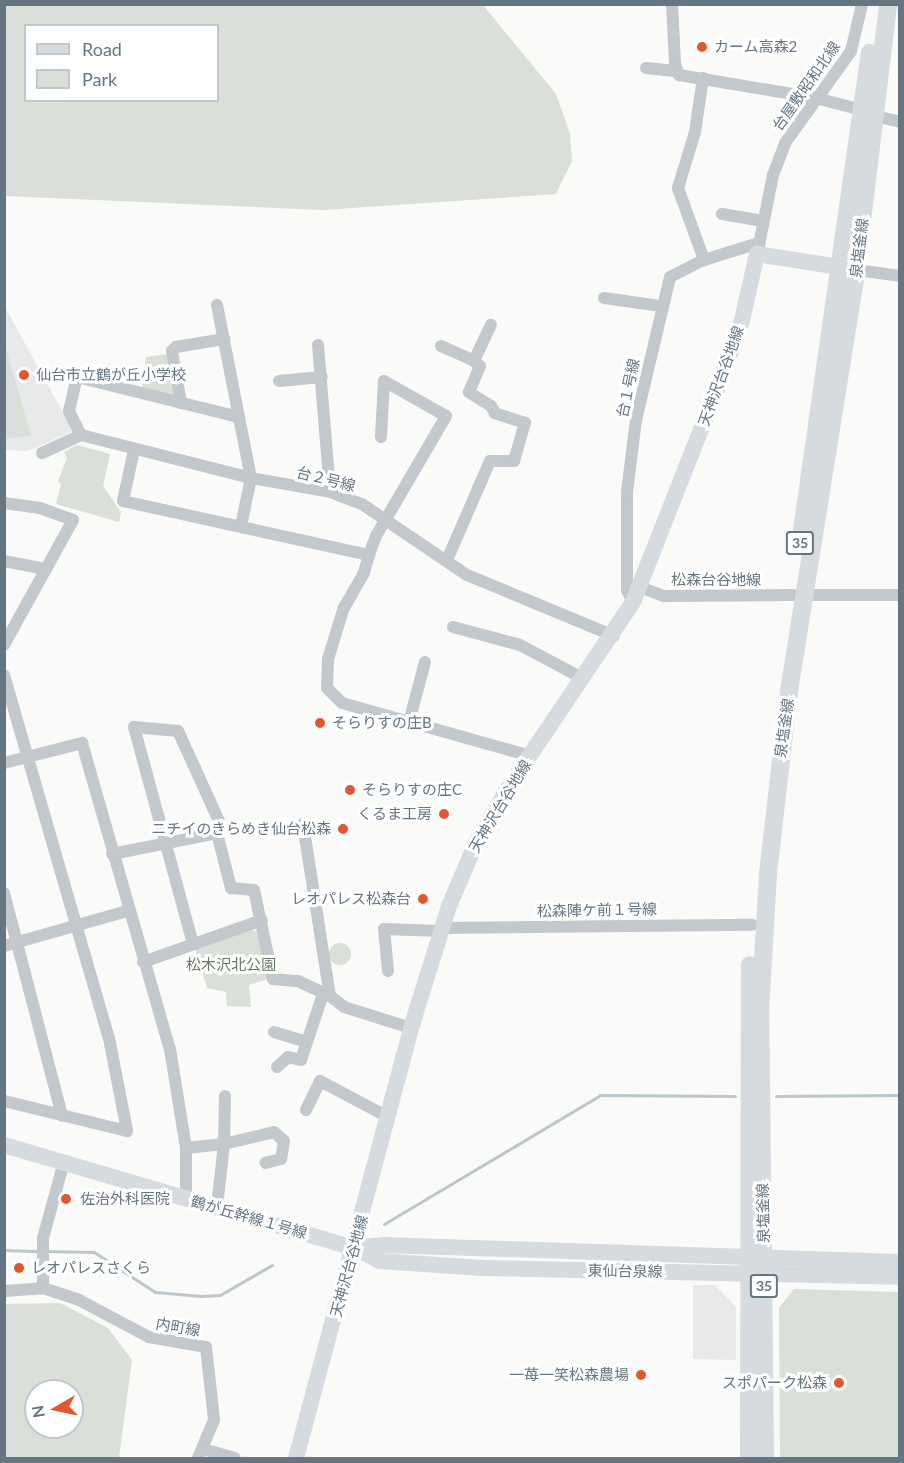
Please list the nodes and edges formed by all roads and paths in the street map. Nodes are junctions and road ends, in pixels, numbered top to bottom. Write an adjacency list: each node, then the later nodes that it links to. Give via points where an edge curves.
1 (672, 4): 6 (street)
2 (862, 4): 8 (street, 台屋敷昭和北線, via 851,51)
3 (876, 4): 9 (main road, 泉塩釜線 / 35)
4 (888, 4): 9 (main road, 泉塩釜線 / 35)
5 (646, 69): 6 (street)
6 (677, 71): 7 (street, via 679,75)
7 (703, 78): 8 (street); 14 (street, via 695,132 678,189)
8 (816, 98): 9 (street); 12 (street, 台屋敷昭和北線, via 785,143)
9 (868, 113): 10 (street); 15 (main road, 泉塩釜線 / 35)
10 (900, 122)
11 (722, 214): 12 (street)
12 (763, 221): 13 (street, 台屋敷昭和北線)
13 (758, 249): 14 (street, 台１号線); 15 (street); 42 (street, 天神沢台谷地線, via 742,320)
14 (704, 260): 19 (street, 台１号線, via 670,277)
15 (849, 269): 16 (street); 43 (main road, 泉塩釜線 / 35)
16 (900, 276)
17 (604, 297): 19 (street)
18 (217, 305): 21 (street)
19 (661, 306): 42 (street, 台１号線, via 636,420 627,492 627,590)
20 (490, 326): 24 (street)
21 (224, 339): 27 (street, via 172,351); 28 (street)
22 (318, 345): 25 (street)
23 (441, 346): 24 (street)
24 (474, 361): 39 (street, via 480,366 469,392 495,413 525,423 514,461 490,461)
25 (322, 377): 26 (street); 34 (street)
26 (279, 381)
27 (181, 403): 28 (street); 29 (street, via 77,377 69,411)
28 (239, 417): 33 (street)
29 (81, 435): 31 (street, 台２号線); 32 (street)
30 (381, 437): 36 (street, via 384,381 446,416)
31 (134, 450): 33 (street, 台２号線); 37 (street, via 123,501)
32 (42, 453)
33 (250, 478): 34 (street, 台２号線); 37 (street)
34 (330, 492): 36 (street, 台２号線, via 362,504)
35 (4, 503): 41 (street, via 40,508 73,520)
36 (386, 522): 38 (street); 39 (street, 台２号線)
37 (241, 526): 38 (street)
38 (369, 555): 51 (street, via 364,573 344,607 328,659 327,688 342,703)
39 (447, 560): 46 (street, 台２号線, via 467,575)
40 (4, 561): 41 (street)
41 (46, 569): 47 (street)
42 (637, 595): 43 (street, 松森台谷地線); 46 (street, 天神沢台谷地線)
43 (799, 595): 44 (street, 松森台谷地線); 62 (main road, 泉塩釜線 / 35, via 773,718); 89 (main road, 泉塩釜線 / 35, via 762,955)
44 (900, 595)
45 (453, 627): 50 (street, via 520,645)
46 (614, 636): 50 (street, 天神沢台谷地線)
47 (4, 645)
48 (425, 662): 51 (street)
49 (4, 675): 53 (street)
50 (584, 679): 52 (street, 天神沢台谷地線)
51 (409, 722): 52 (street)
52 (530, 756): 64 (street, 天神沢台谷地線, via 476,843)
53 (27, 757): 54 (street); 58 (street, via 82,743); 63 (street)
54 (4, 763)
55 (303, 824): 70 (street)
56 (217, 833): 57 (street); 57 (street, via 220,823 212,802 178,732 134,727); 61 (street, via 231,888 254,890)
57 (164, 842): 58 (street); 66 (street)
58 (112, 854): 60 (street)
59 (4, 892): 65 (street)
60 (128, 911): 63 (street); 68 (street)
61 (262, 920): 66 (street); 70 (street, via 273,979 298,981)
62 (752, 925): 64 (street, 松森陣ケ前１号線); 89 (main road, 泉塩釜線 / 35, via 747,1084)
63 (75, 926): 65 (street); 78 (street, via 109,1038 127,1131)
64 (442, 930): 69 (street, 松森陣ケ前１号線, via 384,929); 71 (street, 天神沢台谷地線)
65 (18, 942): 67 (street); 78 (street)
66 (193, 944): 68 (street)
67 (4, 946)
68 (143, 962): 82 (street, via 170,1049)
69 (388, 971)
70 (326, 995): 71 (street, via 344,1007); 73 (street)
71 (411, 1028): 79 (street, 天神沢台谷地線)
72 (274, 1032): 73 (street)
73 (307, 1042): 74 (street, via 301,1060 288,1057)
74 (277, 1067)
75 (225, 1096): 80 (street)
76 (4, 1101): 78 (street)
77 (306, 1110): 79 (street, via 320,1081)
78 (62, 1116)
79 (388, 1117): 87 (street, 天神沢台谷地線)
80 (224, 1144): 82 (street); 84 (street, via 274,1132 284,1141 281,1159); 86 (street)
81 (4, 1145): 83 (street, 鶴が丘幹線１号線)
82 (186, 1148): 85 (street)
83 (64, 1162): 85 (street, 鶴が丘幹線１号線); 91 (street, via 44,1242)
84 (266, 1163)
85 (186, 1199): 86 (street, 鶴が丘幹線１号線)
86 (216, 1207): 87 (street, 鶴が丘幹線１号線)
87 (355, 1248): 89 (street, 東仙台泉線, via 379,1261 483,1268); 95 (street, 天神沢台谷地線)
88 (900, 1262): 89 (street)
89 (756, 1265): 90 (street, 東仙台泉線); 96 (main road, 35); 97 (main road, 泉塩釜線 / 35)
90 (900, 1277)
91 (43, 1288): 92 (street, 内町線); 93 (street, 内町線, via 79,1300 149,1338 206,1347 214,1420)
92 (4, 1291)
93 (200, 1454): 94 (street)
94 (235, 1458)
95 (296, 1458)
96 (749, 1458)
97 (765, 1458)

